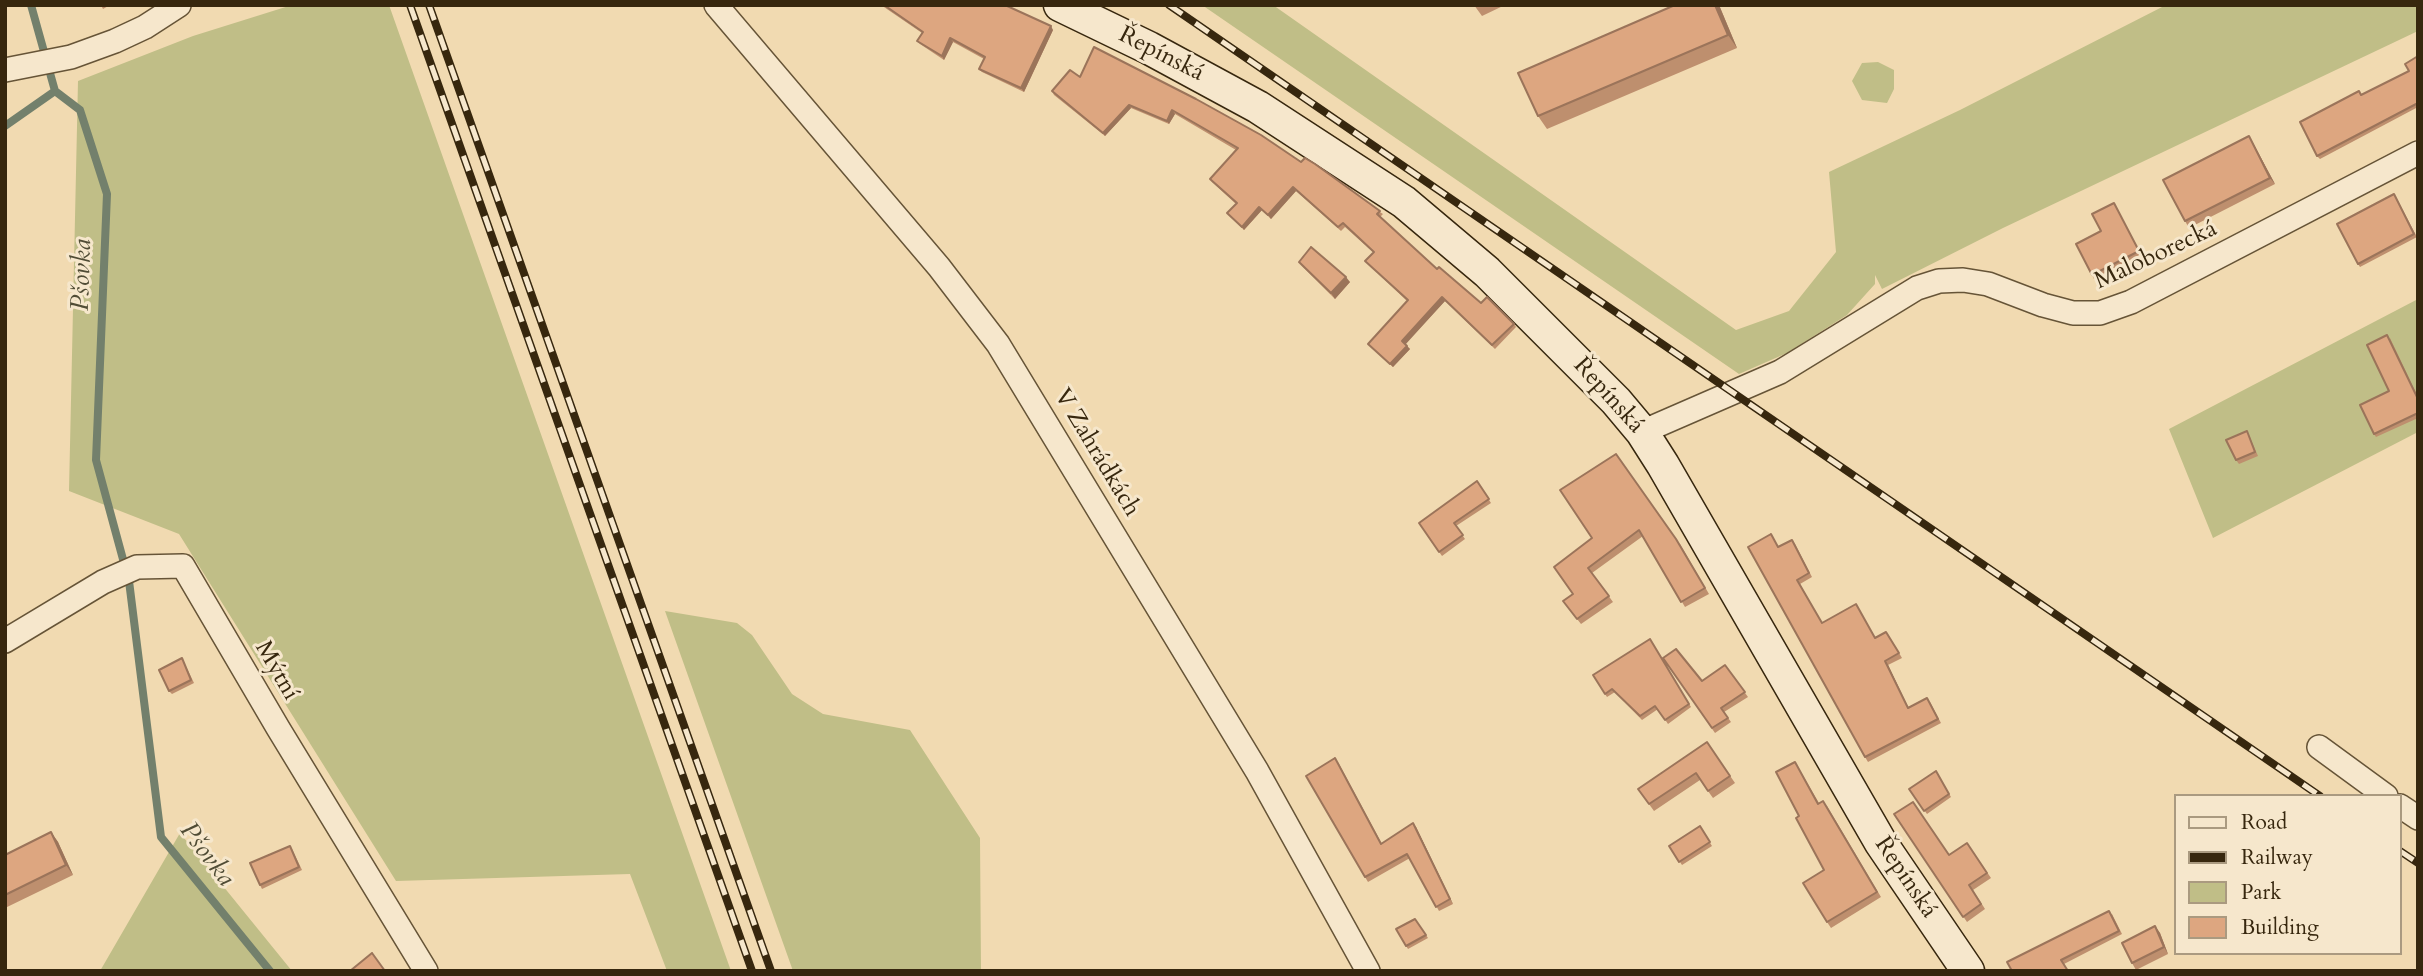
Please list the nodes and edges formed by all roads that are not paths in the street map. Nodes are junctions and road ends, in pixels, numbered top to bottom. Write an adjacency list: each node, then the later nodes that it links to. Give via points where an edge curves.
1 (180, 5): 4 (street, via 116,41 71,57)
2 (716, 5): 13 (street, V Zahrádkách, via 939,267 998,344 1257,771)
3 (1060, 5): 6 (street, Řepínská, via 1258,107 1404,202 1487,272)
4 (7, 69)
5 (2418, 153): 6 (street, Maloborecká, via 2131,302 2100,313 2073,313 1988,284 1939,281 1917,288 1780,372)
6 (1642, 432): 14 (street, Řepínská, via 1881,844)
7 (5, 641): 12 (street, Mýtní, via 103,582 137,567 183,566)
8 (2319, 747): 9 (street)
9 (2383, 794)
10 (2402, 807): 11 (street)
11 (2418, 818)
12 (426, 971)
13 (1368, 971)
14 (1968, 971)

